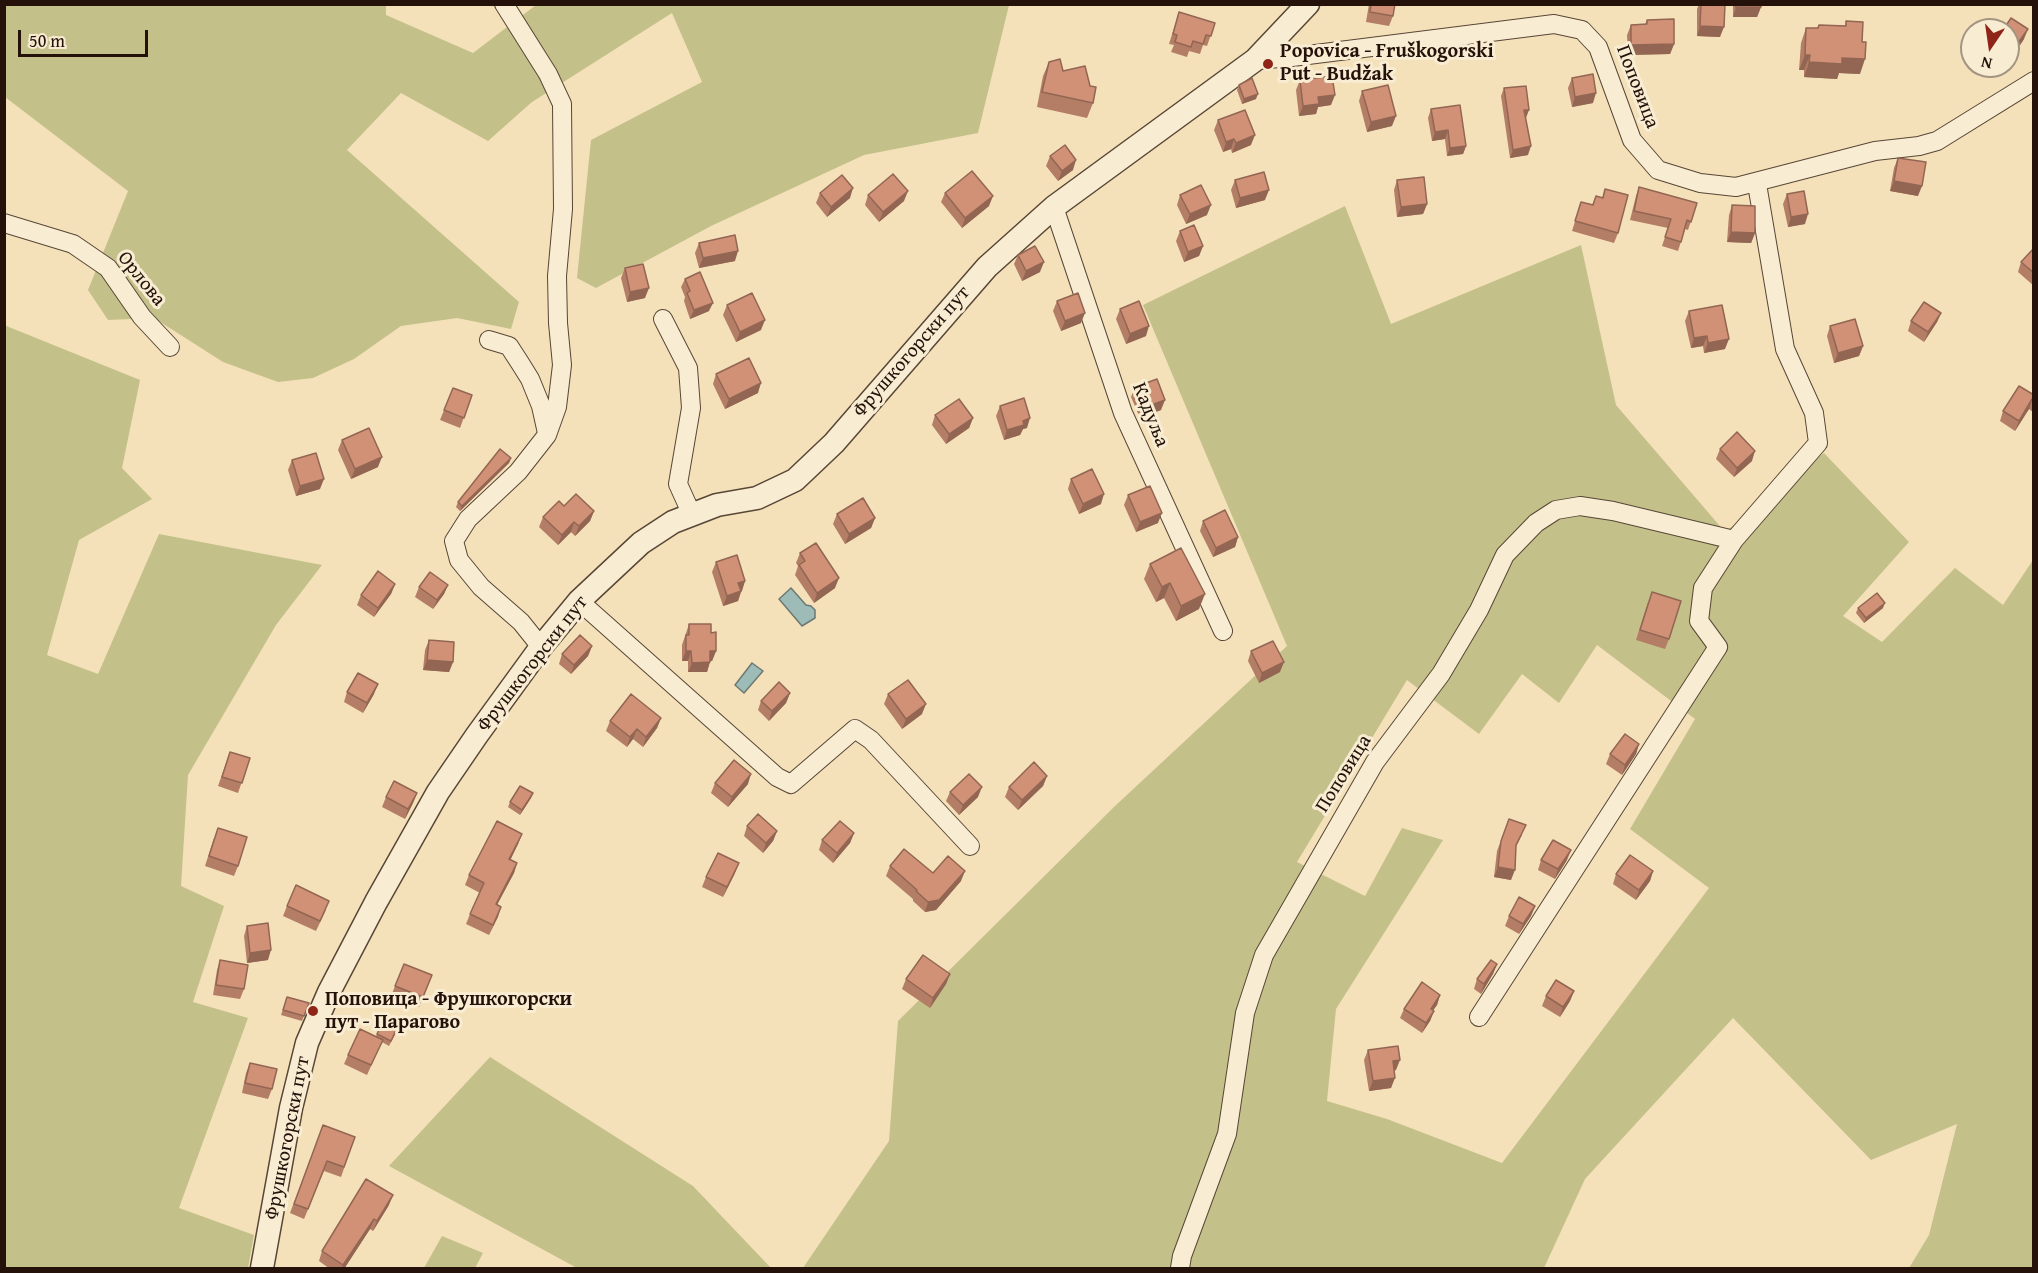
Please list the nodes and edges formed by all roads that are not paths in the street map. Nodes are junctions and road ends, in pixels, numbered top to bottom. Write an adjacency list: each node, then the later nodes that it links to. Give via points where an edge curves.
1 (504, 4): 11 (street, via 562,104 563,209 557,276 562,365 557,407)
2 (1308, 4): 3 (street, Фрушкогорски пут)
3 (1255, 60): 5 (street, Поповица, via 1554,24 1582,30 1598,47 1632,140 1658,170 1700,183 1736,188); 6 (street, Фрушкогорски пут)
4 (2034, 81): 5 (street, Поповица, via 1936,141 1875,151)
5 (1757, 183): 13 (street, via 1785,349 1814,412 1818,442)
6 (1054, 207): 12 (street, Фрушкогорски пут, via 987,267 834,443 795,480 757,498 717,505); 15 (street, Кадуља, via 1123,413)
7 (4, 223): 10 (street, Орлова, via 73,244 108,268 142,317)
8 (663, 319): 12 (street, via 688,368 691,408 678,484)
9 (489, 340): 11 (street, via 509,346 530,379)
10 (170, 347)
11 (547, 435): 16 (street, via 518,472 468,519 454,541 459,560 481,587 521,622)
12 (692, 515): 14 (street, Фрушкогорски пут, via 673,522 641,543)
13 (1734, 540): 18 (street, via 1703,588 1699,621 1718,647); 20 (street, Поповица, via 1580,506 1557,510 1536,523 1505,555 1442,674 1375,762 1264,955 1245,1013 1227,1134)
14 (579, 601): 16 (street, Фрушкогорски пут); 17 (street, via 777,777 791,784 855,729 871,740)
15 (1223, 631)
16 (541, 647): 19 (street, Фрушкогорски пут, via 438,792 329,992 307,1044 291,1108)
17 (970, 846)
18 (1479, 1017)
19 (262, 1269)
20 (1180, 1269)

